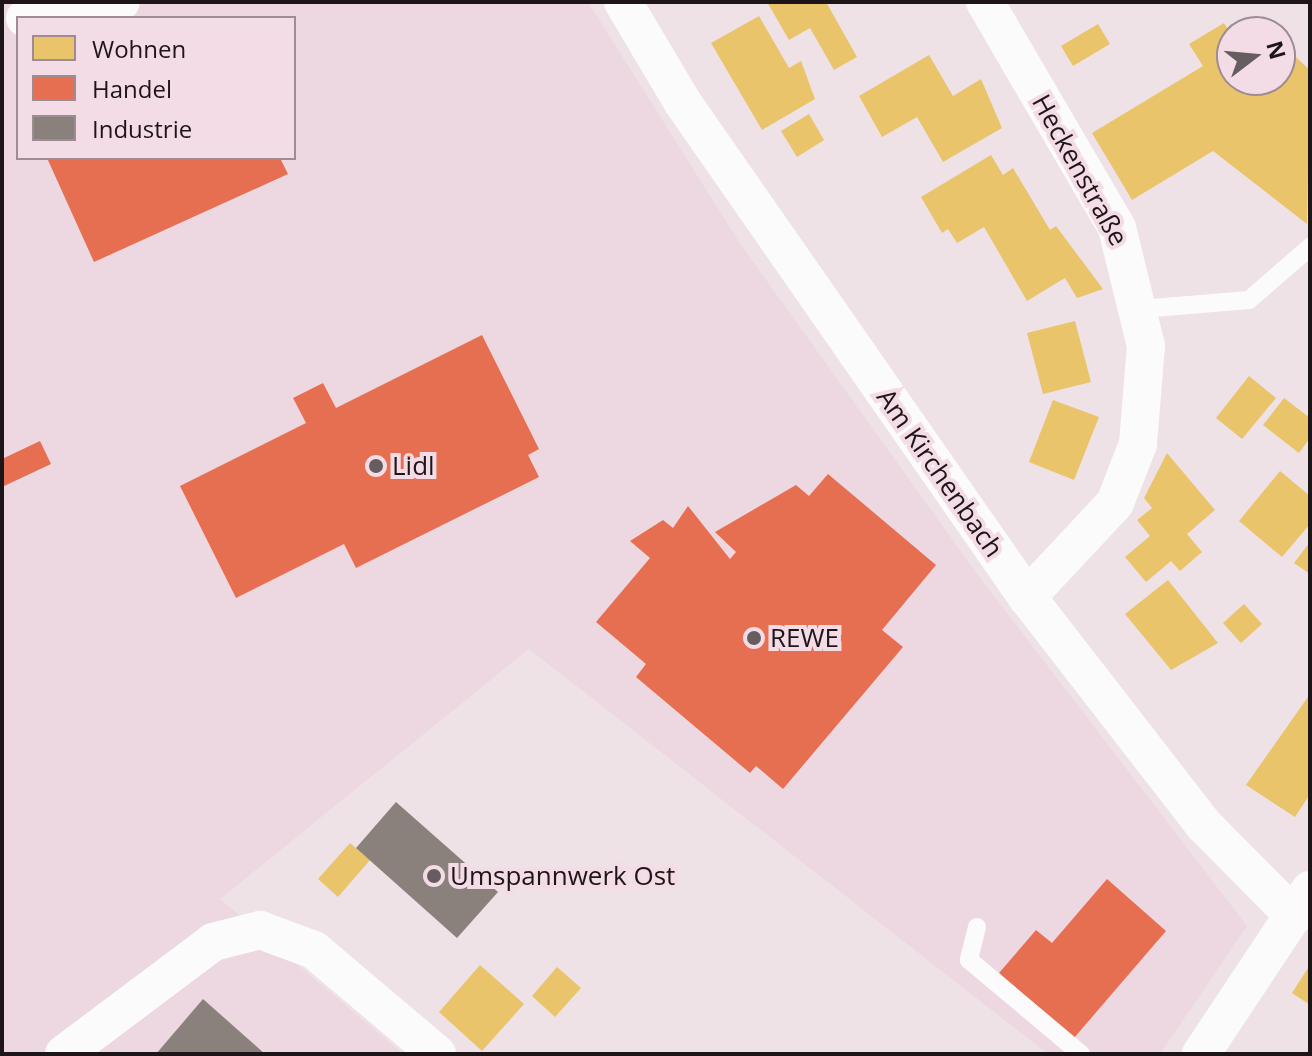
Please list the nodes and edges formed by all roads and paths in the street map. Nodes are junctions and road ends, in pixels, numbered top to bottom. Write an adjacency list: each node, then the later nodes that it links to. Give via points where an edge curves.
1 (121, 2): 4 (street)
2 (623, 2): 7 (street, Am Kirchenbach, via 683,103)
3 (985, 2): 6 (street, Heckenstraße, via 1117,228)
4 (37, 16)
5 (1310, 247): 6 (lane, via 1249,300)
6 (1141, 309): 7 (street, Heckenstraße, via 1146,398 1120,489 1078,550)
7 (1027, 597): 8 (street, Am Kirchenbach, via 1204,825)
8 (1302, 903): 13 (street)
9 (977, 927): 12 (lane, via 969,960)
10 (64, 1054): 11 (street, via 213,942 250,930 283,933 314,950)
11 (437, 1054)
12 (1081, 1054)
13 (1201, 1054)

